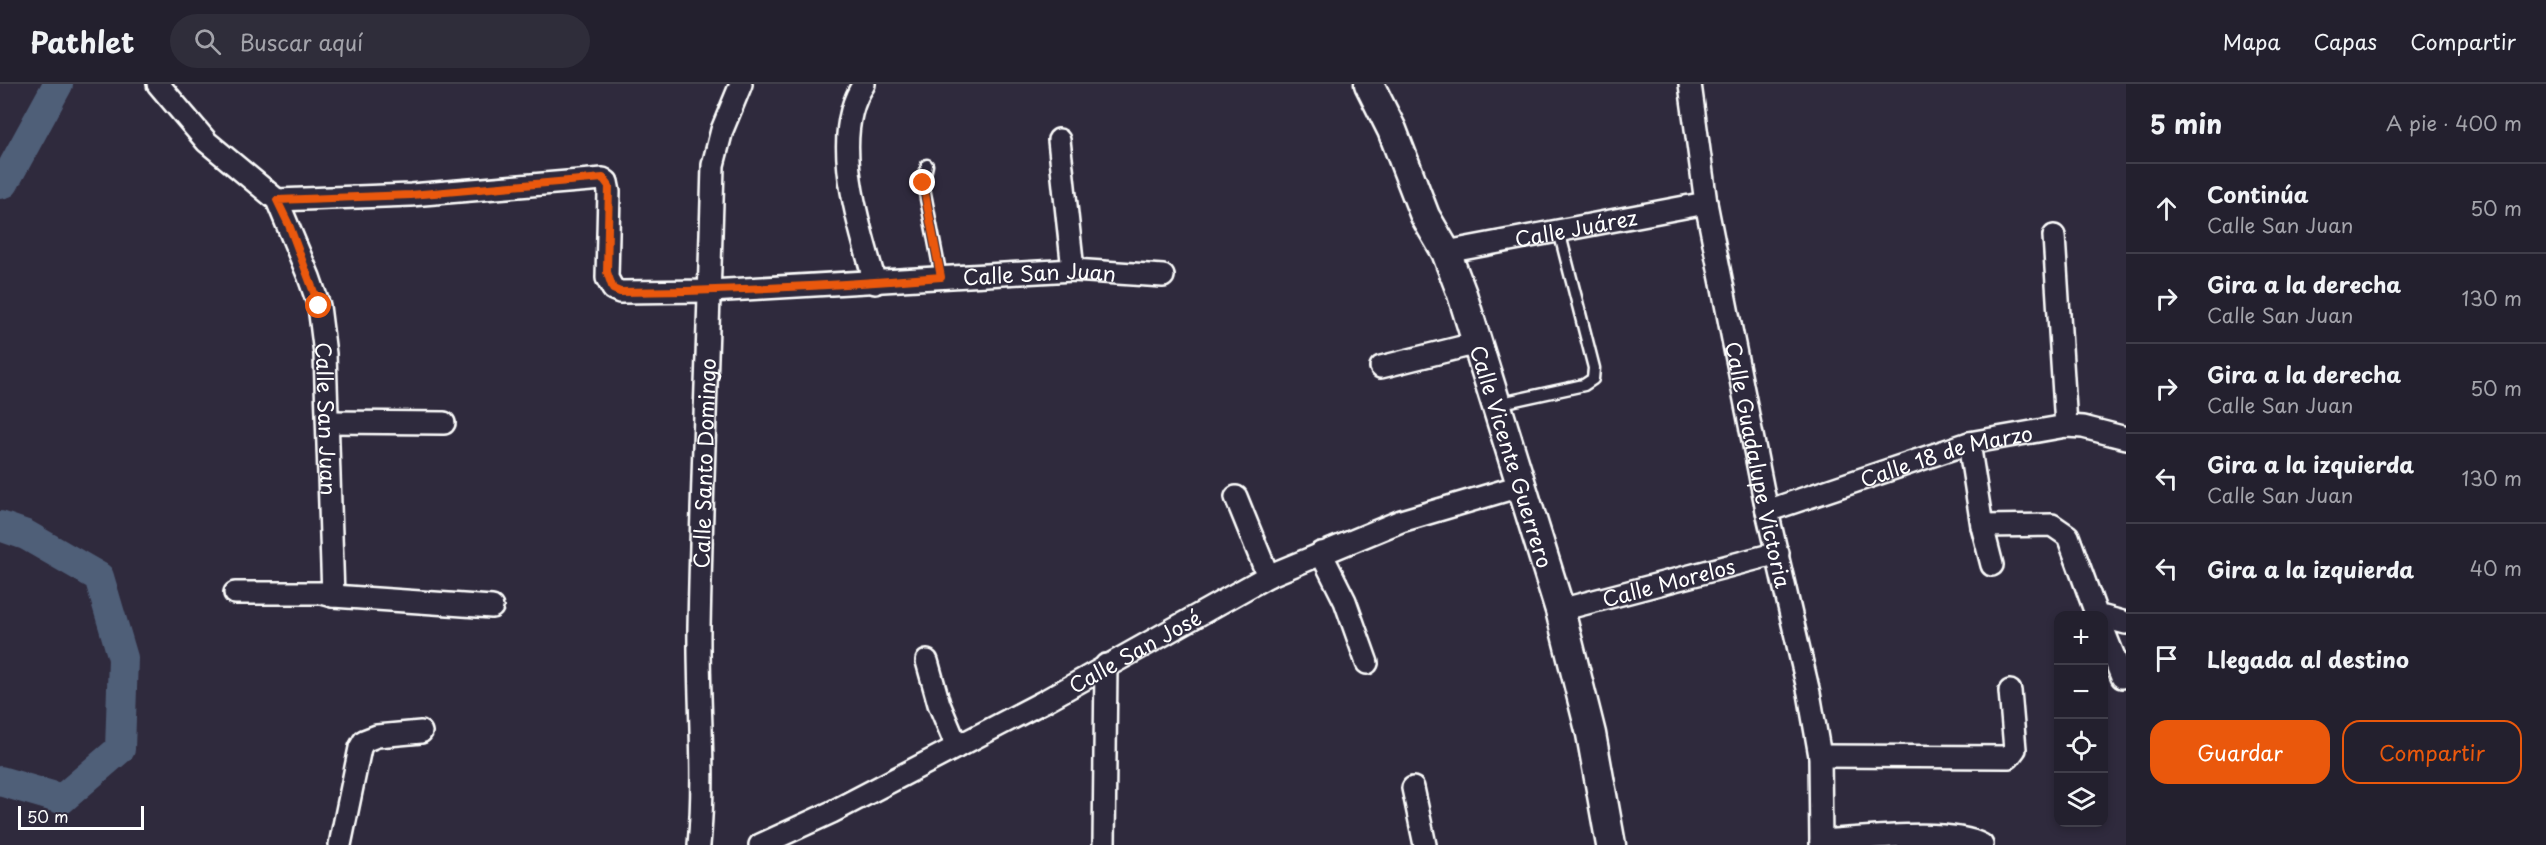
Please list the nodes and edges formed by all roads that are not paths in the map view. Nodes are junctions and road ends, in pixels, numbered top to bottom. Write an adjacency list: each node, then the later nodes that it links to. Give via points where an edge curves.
1 (158, 84): 8 (street, via 207,142)
2 (741, 84): 17 (street, Calle Santo Domingo, via 713,165)
3 (864, 84): 16 (street, via 856,95 847,132 851,185)
4 (1369, 84): 12 (street, Calle Vicente Guerrero, via 1392,130 1425,216)
5 (1690, 84): 9 (street, Calle Guadalupe Victoria)
6 (1059, 140): 13 (street)
7 (927, 165): 15 (lane, via 923,183)
8 (277, 200): 17 (street, Calle San Juan, via 411,195 603,178 609,186 607,272 613,289); 21 (street, Calle San Juan, via 319,306 326,354)
9 (1706, 203): 10 (street, Calle Juárez); 28 (street, Calle Guadalupe Victoria)
10 (1558, 231): 12 (street, Calle Juárez); 20 (lane, via 1594,368 1593,379 1584,385)
11 (2054, 236): 23 (street)
12 (1446, 252): 18 (street, Calle Vicente Guerrero)
13 (1072, 270): 14 (street, Calle San Juan); 15 (street, Calle San Juan)
14 (1163, 276)
15 (941, 277): 16 (street, Calle San Juan)
16 (875, 283): 17 (street, Calle San Juan)
17 (710, 291): 53 (street, Calle Santo Domingo, via 699,637)
18 (1478, 343): 19 (street); 20 (street, Calle Vicente Guerrero)
19 (1381, 367)
20 (1497, 404): 26 (street, Calle Vicente Guerrero)
21 (328, 422): 22 (street); 35 (street, Calle San Juan)
22 (444, 423)
23 (2066, 426): 24 (street, Calle 18 de Marzo); 25 (street, Calle 18 de Marzo)
24 (2126, 438)
25 (1969, 443): 28 (street, Calle 18 de Marzo); 29 (street)
26 (1520, 486): 30 (street, Calle San José, via 1401,521); 37 (street, Calle Vicente Guerrero)
27 (1236, 496): 33 (street)
28 (1767, 511): 31 (street, Calle Guadalupe Victoria)
29 (1982, 526): 32 (street); 38 (street, via 2058,527 2068,536)
30 (1321, 553): 33 (street, Calle San José); 43 (street, via 1345,601)
31 (1778, 553): 37 (street, Calle Morelos); 49 (street, Calle Guadalupe Victoria)
32 (1992, 565)
33 (1268, 576): 44 (street, Calle San José)
34 (235, 593): 35 (street)
35 (333, 596): 36 (street)
36 (492, 607)
37 (1560, 609): 57 (street, Calle Vicente Guerrero, via 1591,734)
38 (2096, 611)
39 (2108, 618): 40 (street)
40 (2126, 623)
41 (2108, 644): 45 (street)
42 (927, 661): 48 (street)
43 (1367, 663)
44 (1106, 666): 48 (street, Calle San José); 55 (street)
45 (2122, 677)
46 (2010, 691): 49 (street, via 2015,748 2009,757)
47 (420, 732): 52 (street, via 364,741)
48 (957, 747): 54 (street, Calle San José)
49 (1820, 756): 51 (street, Calle Guadalupe Victoria)
50 (1413, 788): 56 (street)
51 (1821, 843): 58 (street, via 1937,835)
52 (340, 845)
53 (699, 845)
54 (760, 845)
55 (1104, 845)
56 (1425, 845)
57 (1611, 845)
58 (1982, 845)

